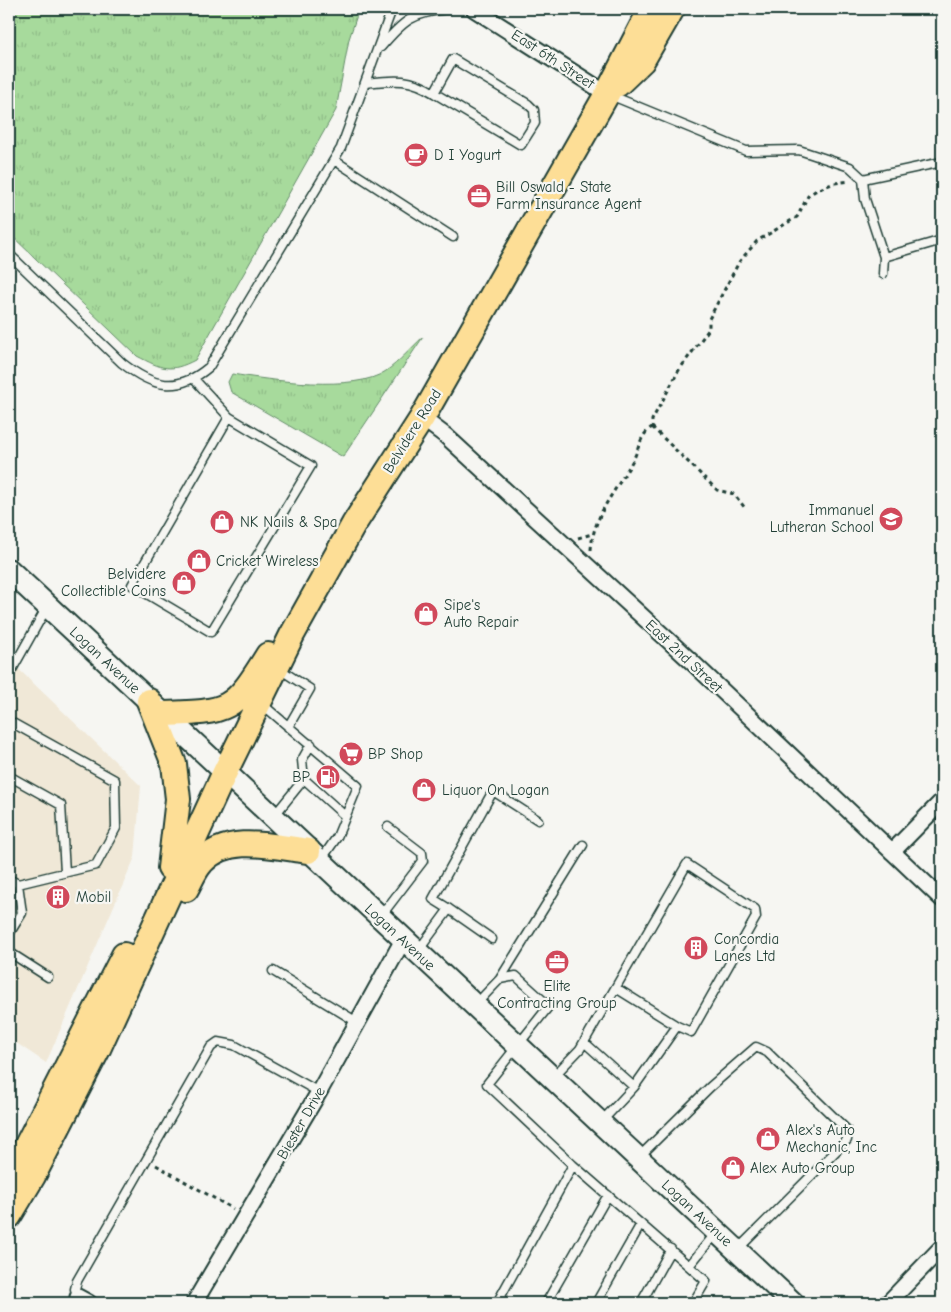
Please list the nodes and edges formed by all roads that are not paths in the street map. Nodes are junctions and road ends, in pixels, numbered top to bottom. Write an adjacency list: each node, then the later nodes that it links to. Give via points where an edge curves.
1 (392, 9): 6 (lane)
2 (449, 9): 6 (lane, via 426,12 409,19 398,26)
3 (474, 9): 9 (street, East 6th Street)
4 (651, 9): 9 (main road, Belvidere Road)
5 (672, 9): 9 (main road, Belvidere Road, via 642,61)
6 (376, 52): 7 (lane)
7 (365, 83): 8 (lane, via 409,81); 10 (lane)
8 (434, 93): 8 (lane, via 521,145 535,122 534,110 528,104 453,59)
9 (607, 94): 12 (lane, via 746,151 799,150 850,168); 20 (main road, Belvidere Road)
10 (334, 160): 13 (lane); 18 (lane, via 209,367)
11 (942, 162): 12 (lane)
12 (863, 179): 16 (lane, via 865,199)
13 (453, 237)
14 (942, 240): 16 (lane)
15 (9, 254): 18 (lane, via 122,363 142,378 169,385)
16 (884, 257): 17 (lane)
17 (883, 274)
18 (194, 378): 19 (lane)
19 (230, 416): 19 (lane, via 311,466 211,632 132,584)
20 (422, 418): 22 (main road, Belvidere Road, via 354,524); 40 (street, East 2nd Street, via 446,436 688,659)
21 (9, 570): 23 (main road, Logan Avenue)
22 (314, 597): 24 (main road, Belvidere Road); 27 (main road, via 284,628 247,689 232,704 208,713)
23 (48, 605): 25 (lane); 27 (main road, Logan Avenue)
24 (277, 667): 26 (main road, Belvidere Road); 29 (lane, via 310,689)
25 (9, 676)
26 (260, 702): 29 (lane); 31 (main road, Belvidere Road)
27 (156, 707): 31 (main road, Logan Avenue); 42 (main road, via 174,764 178,799)
28 (9, 722): 43 (lane, via 115,780 116,828 96,865)
29 (288, 727): 30 (lane)
30 (311, 744): 33 (lane, via 302,760); 35 (lane, via 358,786)
31 (225, 772): 36 (main road, Logan Avenue); 42 (main road); 50 (main road)
32 (9, 776): 43 (lane, via 61,805)
33 (304, 778): 35 (lane); 36 (lane)
34 (942, 801): 40 (street)
35 (345, 816): 41 (lane, via 337,837)
36 (273, 817): 41 (main road, Logan Avenue)
37 (538, 820): 47 (lane, via 493,792 433,898)
38 (388, 827): 48 (lane, via 422,853 423,861)
39 (583, 845): 56 (lane)
40 (892, 852): 46 (street, East 2nd Street)
41 (314, 856): 48 (main road, Logan Avenue); 50 (main road, via 241,843 216,852 202,862 170,914)
42 (170, 868): 69 (main road)
43 (65, 872): 45 (lane)
44 (9, 879): 45 (lane)
45 (18, 884): 49 (lane, via 22,913)
46 (942, 899)
47 (449, 910): 51 (lane); 52 (lane)
48 (379, 918): 52 (main road, Logan Avenue)
49 (9, 934)
50 (149, 938): 71 (main road, via 98,1049)
51 (492, 939)
52 (410, 946): 58 (main road, Logan Avenue); 59 (street, Biester Drive)
53 (9, 952): 55 (lane)
54 (273, 971): 59 (lane)
55 (48, 976)
56 (500, 979): 58 (lane); 62 (lane, via 516,976 549,1006)
57 (616, 988): 60 (lane); 60 (lane, via 687,864 755,910 756,917 691,1032); 61 (lane)
58 (474, 1006): 62 (main road, Logan Avenue)
59 (357, 1022): 65 (street, Biester Drive)
60 (677, 1026): 64 (lane)
61 (584, 1042): 63 (lane); 64 (lane)
62 (517, 1046): 63 (main road, Logan Avenue); 68 (lane, via 487,1084)
63 (551, 1078): 66 (main road, Logan Avenue)
64 (634, 1086): 66 (lane)
65 (319, 1092): 78 (lane, via 234,1045 218,1042 211,1047 77,1281 75,1289); 79 (street, Biester Drive)
66 (600, 1123): 67 (main road, Logan Avenue)
67 (637, 1158): 73 (main road, Logan Avenue); 76 (lane, via 756,1047 767,1052 847,1130 847,1140)
68 (573, 1165): 70 (lane); 80 (lane)
69 (9, 1180)
70 (608, 1195): 72 (lane); 81 (lane)
71 (9, 1216)
72 (641, 1224): 75 (lane); 82 (lane)
73 (717, 1232): 76 (main road, Logan Avenue); 77 (lane)
74 (942, 1247): 86 (street)
75 (671, 1250): 77 (lane); 83 (lane)
76 (736, 1250): 85 (main road, Logan Avenue)
77 (689, 1266): 84 (lane, via 706,1281)
78 (84, 1300)
79 (194, 1303)
80 (496, 1303)
81 (546, 1303)
82 (596, 1303)
83 (641, 1303)
84 (693, 1303)
85 (793, 1303)
86 (888, 1303)

